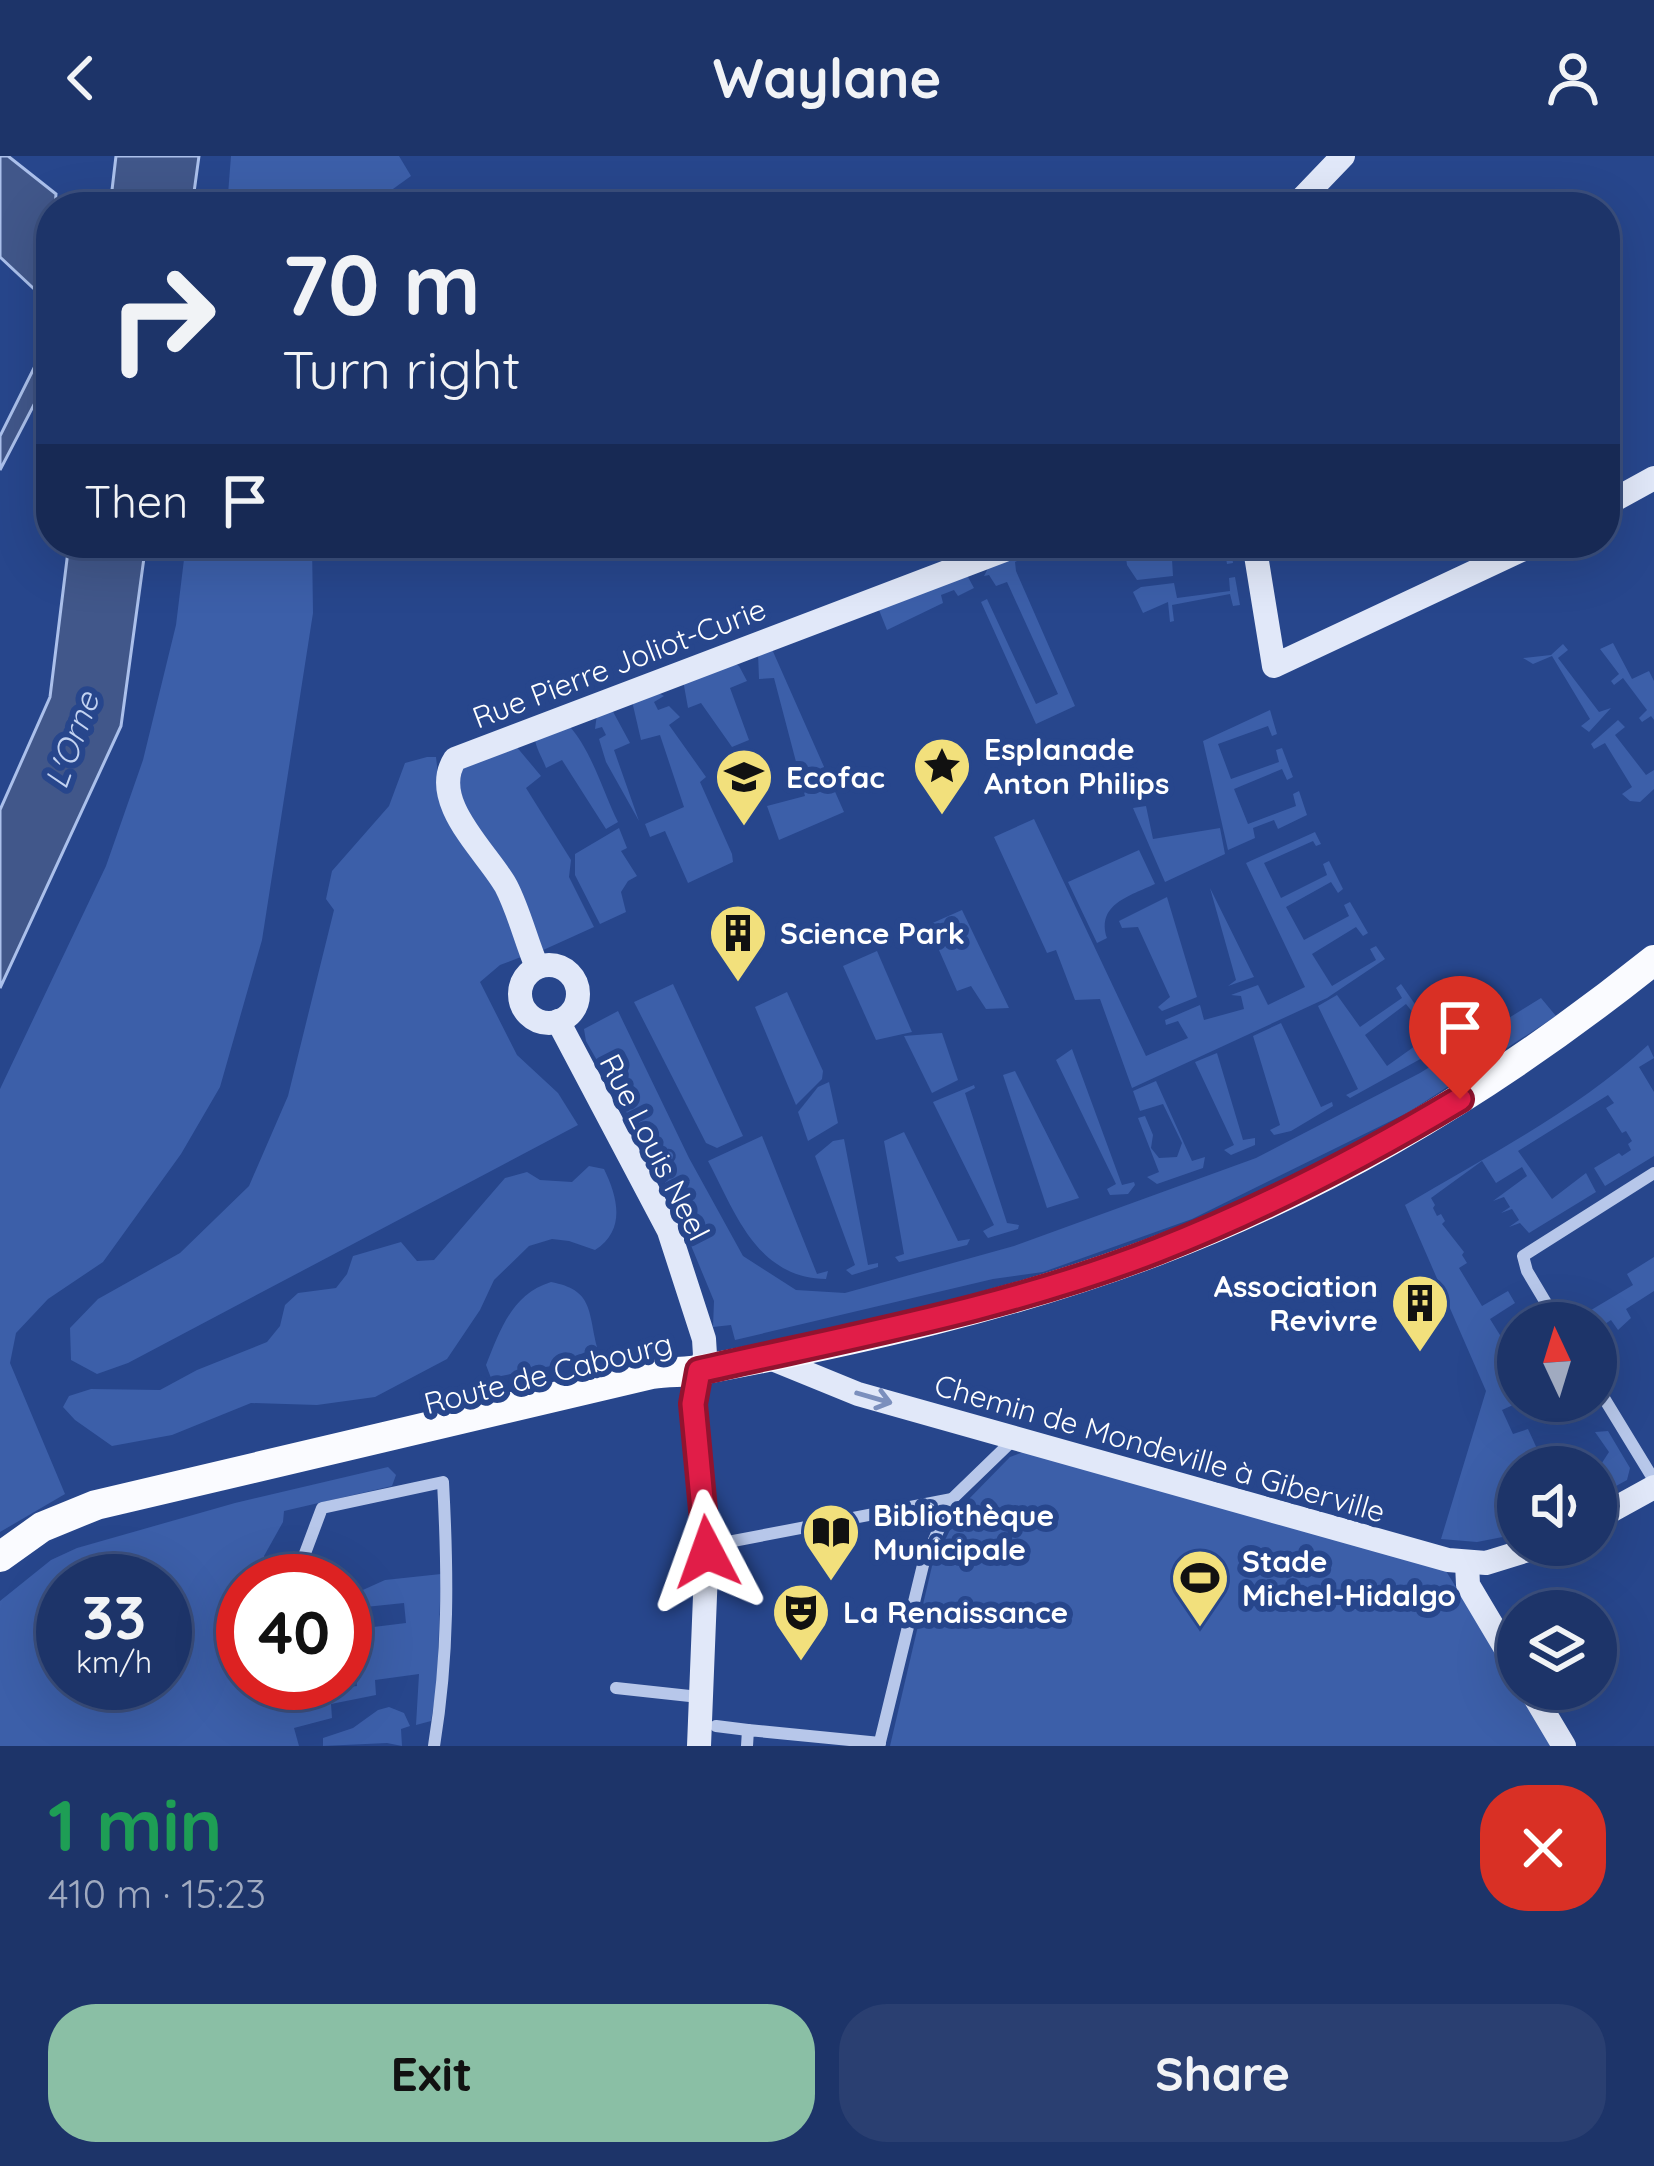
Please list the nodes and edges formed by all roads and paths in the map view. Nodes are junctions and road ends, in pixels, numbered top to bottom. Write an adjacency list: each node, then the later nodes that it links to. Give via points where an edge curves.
1 (1343, 156): 2 (street)
2 (1308, 192)
3 (1654, 478): 4 (street)
4 (1620, 497)
5 (984, 558): 9 (street, Rue Pierre Joliot-Curie, via 455,759 448,775 455,809 508,889)
6 (1256, 558): 7 (street, via 1274,666)
7 (1504, 558)
8 (1654, 960): 13 (main road, via 1460,1099 1256,1209 1040,1290)
9 (537, 967): 10 (street, via 522,984 523,1006 542,1022); 10 (street, via 560,966 578,986 577,1004)
10 (558, 1022): 14 (street, Rue Louis Neel, via 669,1231 704,1340)
11 (1654, 1173): 12 (street, via 1524,1254)
12 (1545, 1302)
13 (765, 1356): 14 (main road); 16 (street, Chemin de Mondeville à Giberville, one-way to 16, via 858,1394)
14 (699, 1371): 20 (street, Rue Louis Neel, via 693,1404); 22 (main road, Route de Cabourg, via 652,1374 96,1505 42,1527); 25 (main road, Route de Cabourg, via 107,1519 51,1540)
15 (1617, 1421): 17 (street)
16 (1008, 1437): 18 (street); 24 (street, Chemin de Mondeville à Giberville)
17 (1652, 1480): 19 (street)
18 (952, 1499): 20 (street); 32 (street, via 922,1565)
19 (1617, 1504)
20 (707, 1546): 28 (street, Rue Louis Neel)
21 (305, 1554): 33 (street, via 322,1508 443,1482 447,1670)
22 (0, 1558)
23 (1497, 1561): 24 (street, Chemin de Mondeville à Giberville)
24 (1467, 1563): 26 (street, via 1468,1586)
25 (0, 1580)
26 (1497, 1635)
27 (616, 1688): 28 (street)
28 (699, 1696): 34 (street, Rue Louis Neel)
29 (1543, 1710): 36 (street)
30 (716, 1726): 31 (street)
31 (748, 1730): 32 (street); 35 (street)
32 (879, 1744)
33 (434, 1746)
34 (699, 1746)
35 (747, 1746)
36 (1564, 1746)

